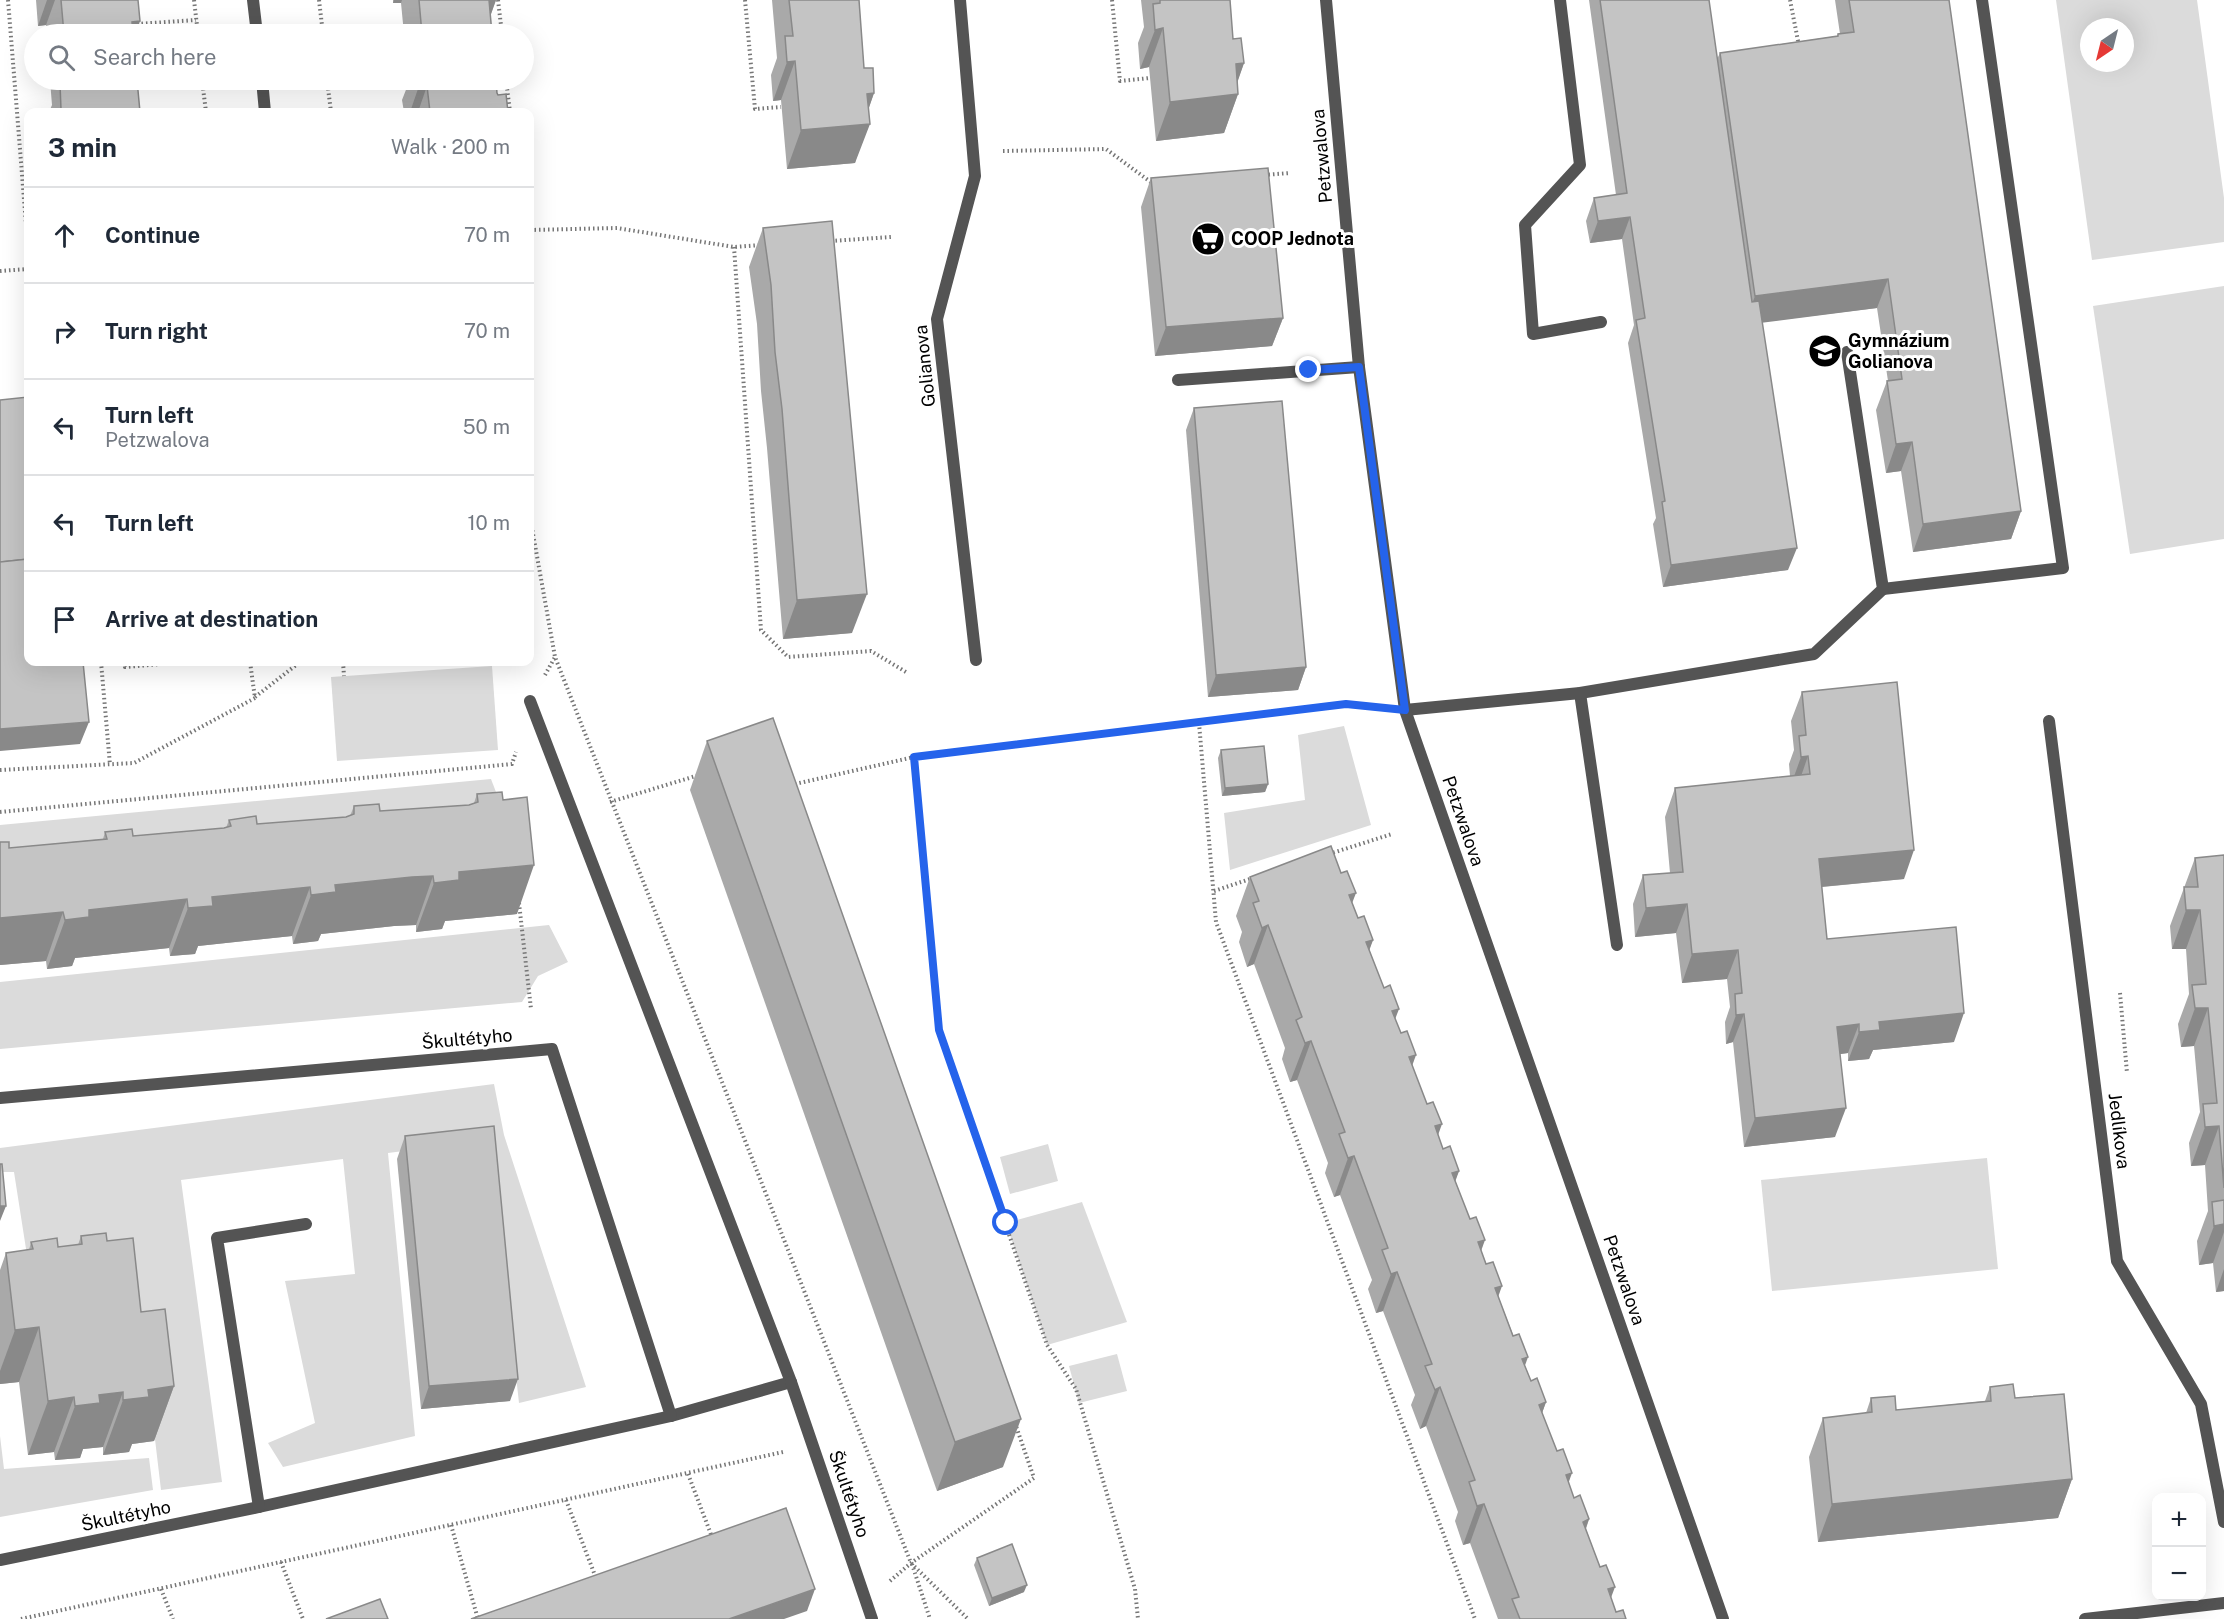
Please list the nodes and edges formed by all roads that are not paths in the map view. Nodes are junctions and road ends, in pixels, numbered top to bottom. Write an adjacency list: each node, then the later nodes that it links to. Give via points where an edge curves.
1 (253, 0): 6 (street)
2 (960, 0): 14 (street, Golianova, via 975,176 937,319)
3 (1326, 0): 11 (street, Petzwalova)
4 (1560, 0): 9 (street, via 1580,165 1526,225 1533,334)
5 (1982, 0): 13 (street, via 2063,568)
6 (256, 24)
7 (263, 90): 8 (street)
8 (265, 108)
9 (1601, 322)
10 (1847, 352): 13 (street)
11 (1359, 367): 12 (street); 17 (street, Petzwalova)
12 (1178, 380)
13 (1883, 589): 15 (street, via 1814,654)
14 (976, 660)
15 (1580, 693): 17 (street); 19 (street)
16 (530, 701): 22 (street, Škultétyho)
17 (1405, 710): 29 (street, Petzwalova)
18 (2049, 721): 25 (street, Jedlíkova, via 2117,1261 2201,1404)
19 (1617, 945)
20 (0, 1098): 23 (street, Škultétyho, via 552,1049)
21 (306, 1224): 24 (street, via 217,1238)
22 (791, 1382): 23 (street, Škultétyho); 28 (street, Škultétyho)
23 (671, 1416): 24 (street, Škultétyho)
24 (259, 1507): 26 (street, Škultétyho)
25 (2224, 1522)
26 (0, 1560)
27 (2224, 1603): 30 (street)
28 (872, 1619)
29 (1723, 1619)
30 (2085, 1619)

